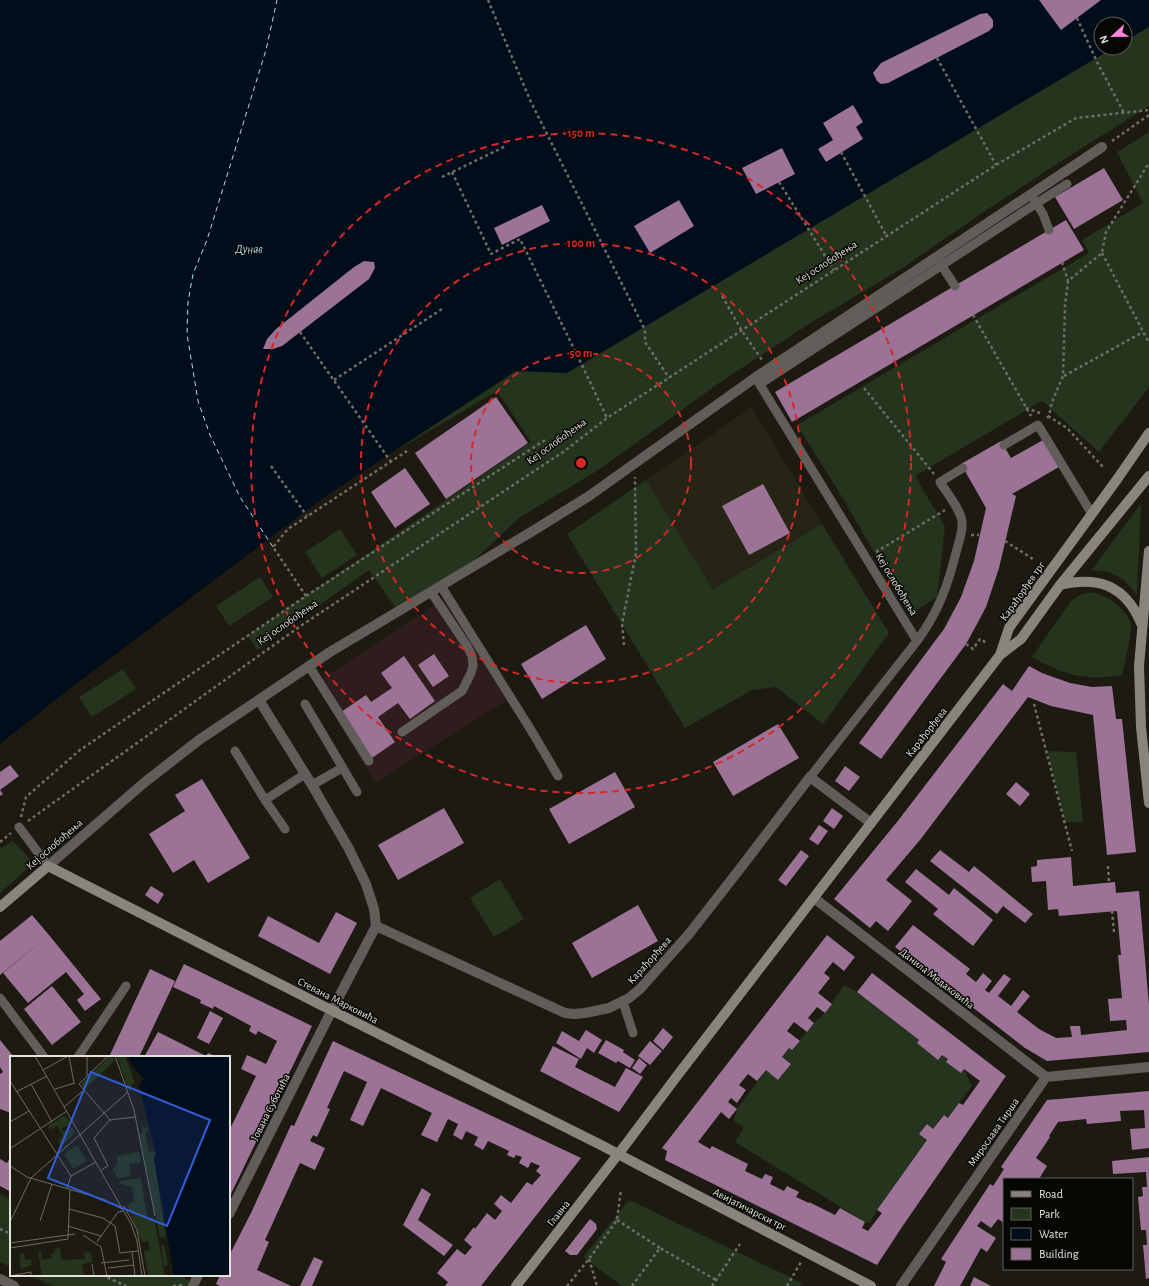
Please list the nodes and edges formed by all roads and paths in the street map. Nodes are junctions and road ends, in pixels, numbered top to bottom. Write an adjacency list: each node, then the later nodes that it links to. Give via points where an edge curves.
1 (488, 0): 34 (path, via 530,100 645,330 645,342)
2 (1077, 18): 5 (path)
3 (937, 58): 11 (path)
4 (1149, 110): 5 (path, Кеј ослобођења)
5 (1124, 113): 11 (path, Кеј ослобођења, via 1076,118)
6 (1149, 115): 8 (path)
7 (506, 146): 12 (path)
8 (1102, 148): 16 (street, Кеј ослобођења)
9 (842, 152): 18 (path)
10 (1149, 163): 19 (path, via 1106,232)
11 (996, 165): 18 (path, Кеј ослобођења)
12 (452, 172): 13 (path); 40 (path, via 491,254 520,239)
13 (442, 177)
14 (779, 182): 22 (path)
15 (1067, 184): 16 (lane)
16 (1034, 198): 17 (lane); 20 (street, Кеј ослобођења)
17 (1050, 230)
18 (887, 237): 22 (path, Кеј ослобођења)
19 (1102, 253): 23 (path); 30 (path)
20 (939, 261): 24 (lane); 32 (street, Кеј ослобођења); 36 (lane)
21 (1062, 262): 23 (path)
22 (834, 270): 28 (path, Кеј ослобођења)
23 (1068, 281): 33 (path)
24 (955, 286)
25 (722, 296): 28 (path)
26 (442, 309): 35 (path)
27 (973, 315): 38 (path)
28 (742, 331): 32 (path); 34 (path, Кеј ослобођења)
29 (300, 332): 35 (path)
30 (1143, 332): 31 (path); 33 (path)
31 (1149, 343)
32 (768, 368): 36 (street, Кеј ослобођења)
33 (1063, 376): 39 (path)
34 (669, 378): 40 (path, Кеј ослобођења)
35 (334, 380): 46 (path)
36 (758, 380): 47 (street, Кеј ослобођења); 58 (lane, Кеј ослобођења)
37 (864, 388): 52 (path)
38 (1026, 407): 39 (path); 41 (path)
39 (1049, 416): 49 (path, via 1067,428)
40 (607, 418): 86 (path, Кеј ослобођења, via 566,450 299,627)
41 (1038, 425): 44 (lane); 54 (lane)
42 (1149, 433): 54 (main road, Карађорђев трг)
43 (545, 440): 63 (path)
44 (1004, 445)
45 (408, 451): 46 (path)
46 (391, 462): 55 (path)
47 (635, 463): 61 (street, Кеј ослобођења, via 536,530); 68 (path, via 636,553 622,624)
48 (271, 466): 55 (path)
49 (1103, 467)
50 (963, 468): 52 (lane)
51 (1149, 476): 60 (main road)
52 (940, 482): 53 (lane)
53 (954, 504): 58 (path); 65 (lane, via 962,523 953,566 939,605)
54 (1092, 514): 69 (main road, Карађорђев трг, via 1009,628)
55 (307, 516): 63 (path, via 288,529 273,547)
56 (1005, 541): 59 (path)
57 (1149, 552): 64 (main road)
58 (867, 558): 65 (lane, Кеј ослобођења)
59 (1033, 559)
60 (1060, 585): 64 (main road, via 1091,581 1105,584 1130,602); 69 (main road, via 1021,639)
61 (441, 586): 62 (street, Кеј ослобођења); 79 (lane)
62 (431, 592): 70 (street, Кеј ослобођења); 74 (lane, via 467,646 473,666 462,690)
63 (306, 596): 86 (path, via 80,750 26,797)
64 (1142, 624): 84 (main road, via 1139,684)
65 (916, 641): 80 (lane, Карађорђева)
66 (987, 643): 67 (path, via 980,638 973,649)
67 (966, 644)
68 (624, 645)
69 (1000, 655): 85 (main road, Карађорђева)
70 (309, 666): 71 (street, Кеј ослобођења); 76 (lane)
71 (259, 700): 78 (street); 90 (street, Кеј ослобођења, via 199,740 145,782)
72 (305, 704): 77 (lane)
73 (1034, 704): 89 (path)
74 (402, 732)
75 (235, 751): 83 (lane)
76 (369, 761)
77 (342, 768): 81 (lane); 82 (lane)
78 (305, 774): 81 (street); 83 (lane)
79 (558, 776)
80 (810, 777): 85 (street); 100 (street, Карађорђева, via 672,954 640,989)
81 (312, 785): 96 (street, via 341,833 366,884)
82 (357, 792)
83 (265, 800): 87 (lane)
84 (1149, 803)
85 (871, 823): 93 (main road, Карађорђева)
86 (19, 827): 88 (path, Кеј ослобођења); 90 (lane)
87 (285, 829)
88 (0, 842)
89 (1072, 851)
90 (48, 866): 94 (main road, Кеј ослобођења); 101 (main road, Стевана Марковића)
91 (1108, 866): 92 (path)
92 (1109, 883)
93 (814, 898): 106 (street, Данила Медаковића); 107 (main road, Карађорђева)
94 (0, 907)
95 (1112, 911): 97 (path)
96 (376, 926): 100 (street, Карађорђева, via 565,1013 591,1012); 101 (street)
97 (1114, 932)
98 (126, 986): 104 (lane)
99 (0, 998): 103 (lane)
100 (623, 1002): 102 (lane)
101 (332, 1010): 107 (main road, Стевана Марковића); 109 (street, Јована Суботића)
102 (633, 1032)
103 (43, 1056)
104 (79, 1056)
105 (1149, 1067): 106 (street)
106 (1046, 1076): 129 (street, Мирослава Тирша)
107 (618, 1154): 115 (main road, Авијатичарски трг); 122 (main road, Главна)
108 (622, 1189): 110 (path)
109 (230, 1212)
110 (616, 1220): 114 (path); 116 (path)
111 (0, 1229): 112 (path)
112 (10, 1234)
113 (740, 1244): 119 (path)
114 (660, 1248): 119 (path); 125 (path)
115 (807, 1252): 127 (path); 128 (main road, Авијатичарски трг)
116 (589, 1259): 123 (path); 124 (path)
117 (104, 1276): 121 (path)
118 (0, 1280): 120 (street)
119 (716, 1280): 126 (path)
120 (14, 1286)
121 (126, 1286)
122 (516, 1286)
123 (567, 1286)
124 (597, 1286)
125 (632, 1286)
126 (712, 1286)
127 (787, 1286)
128 (871, 1286)
129 (901, 1286)

